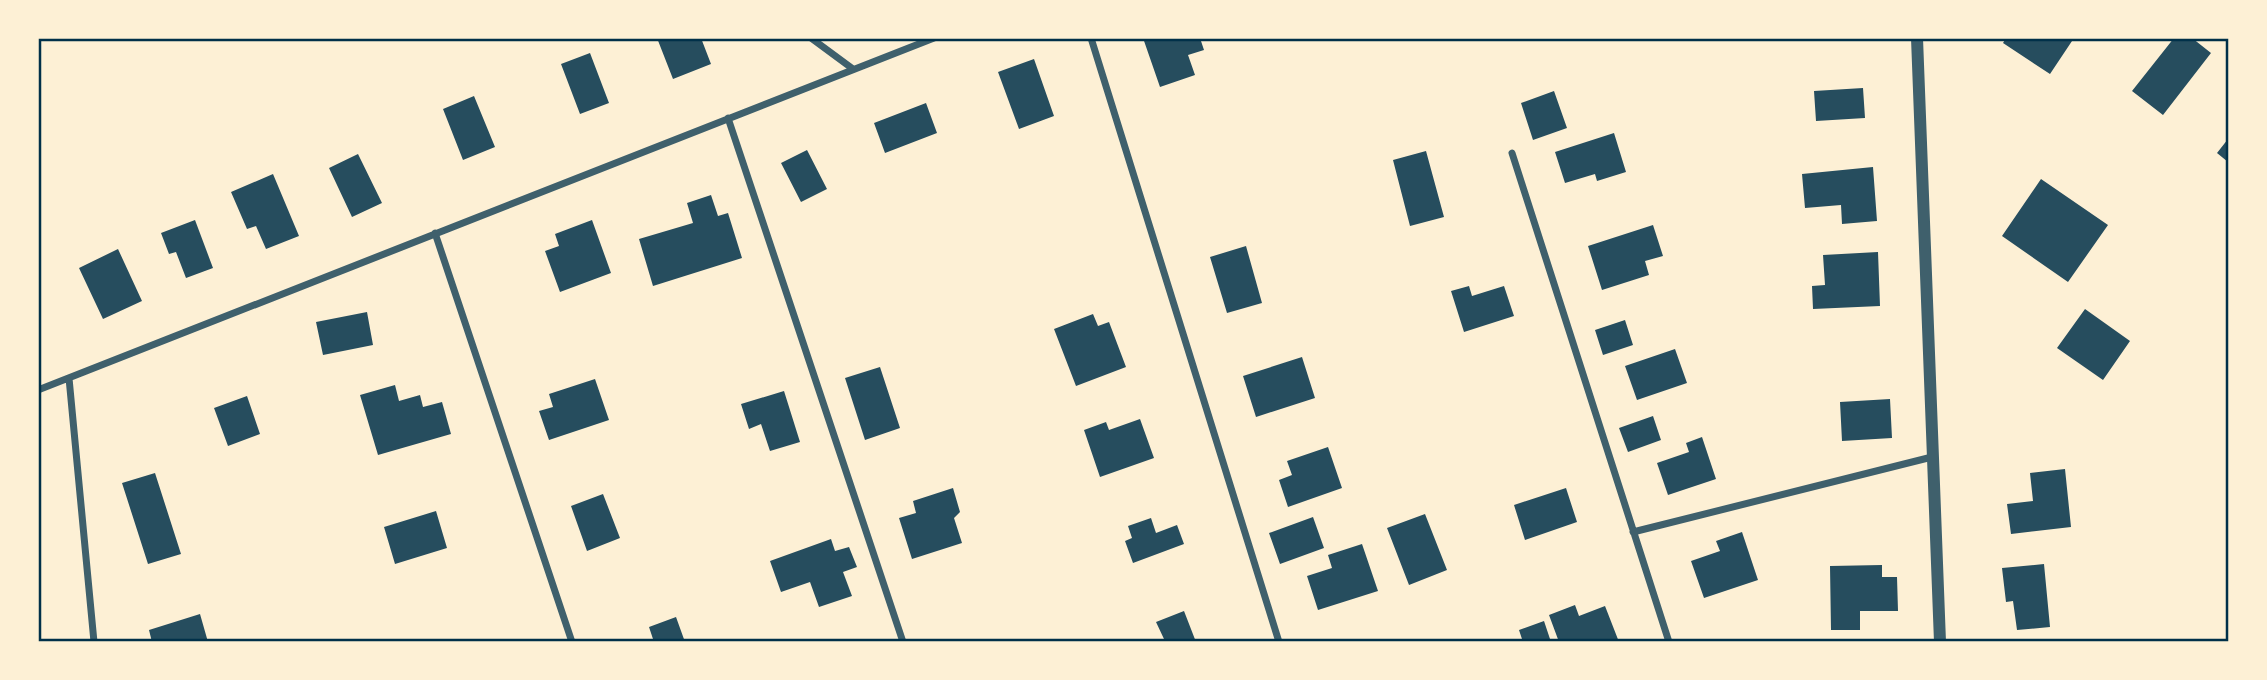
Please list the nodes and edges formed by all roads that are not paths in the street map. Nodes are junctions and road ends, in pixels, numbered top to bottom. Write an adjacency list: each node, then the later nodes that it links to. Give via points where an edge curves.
1 (811, 38): 5 (street)
2 (934, 38): 5 (street)
3 (1091, 38): 16 (street)
4 (1917, 38): 11 (street)
5 (853, 69): 6 (street)
6 (728, 118): 8 (street); 15 (street)
7 (1511, 153): 12 (street)
8 (435, 233): 9 (street); 14 (street)
9 (69, 378): 10 (street); 13 (street)
10 (38, 390)
11 (1931, 457): 12 (street); 18 (street)
12 (1633, 532): 17 (street)
13 (94, 642)
14 (572, 642)
15 (902, 642)
16 (1279, 642)
17 (1669, 642)
18 (1940, 642)

